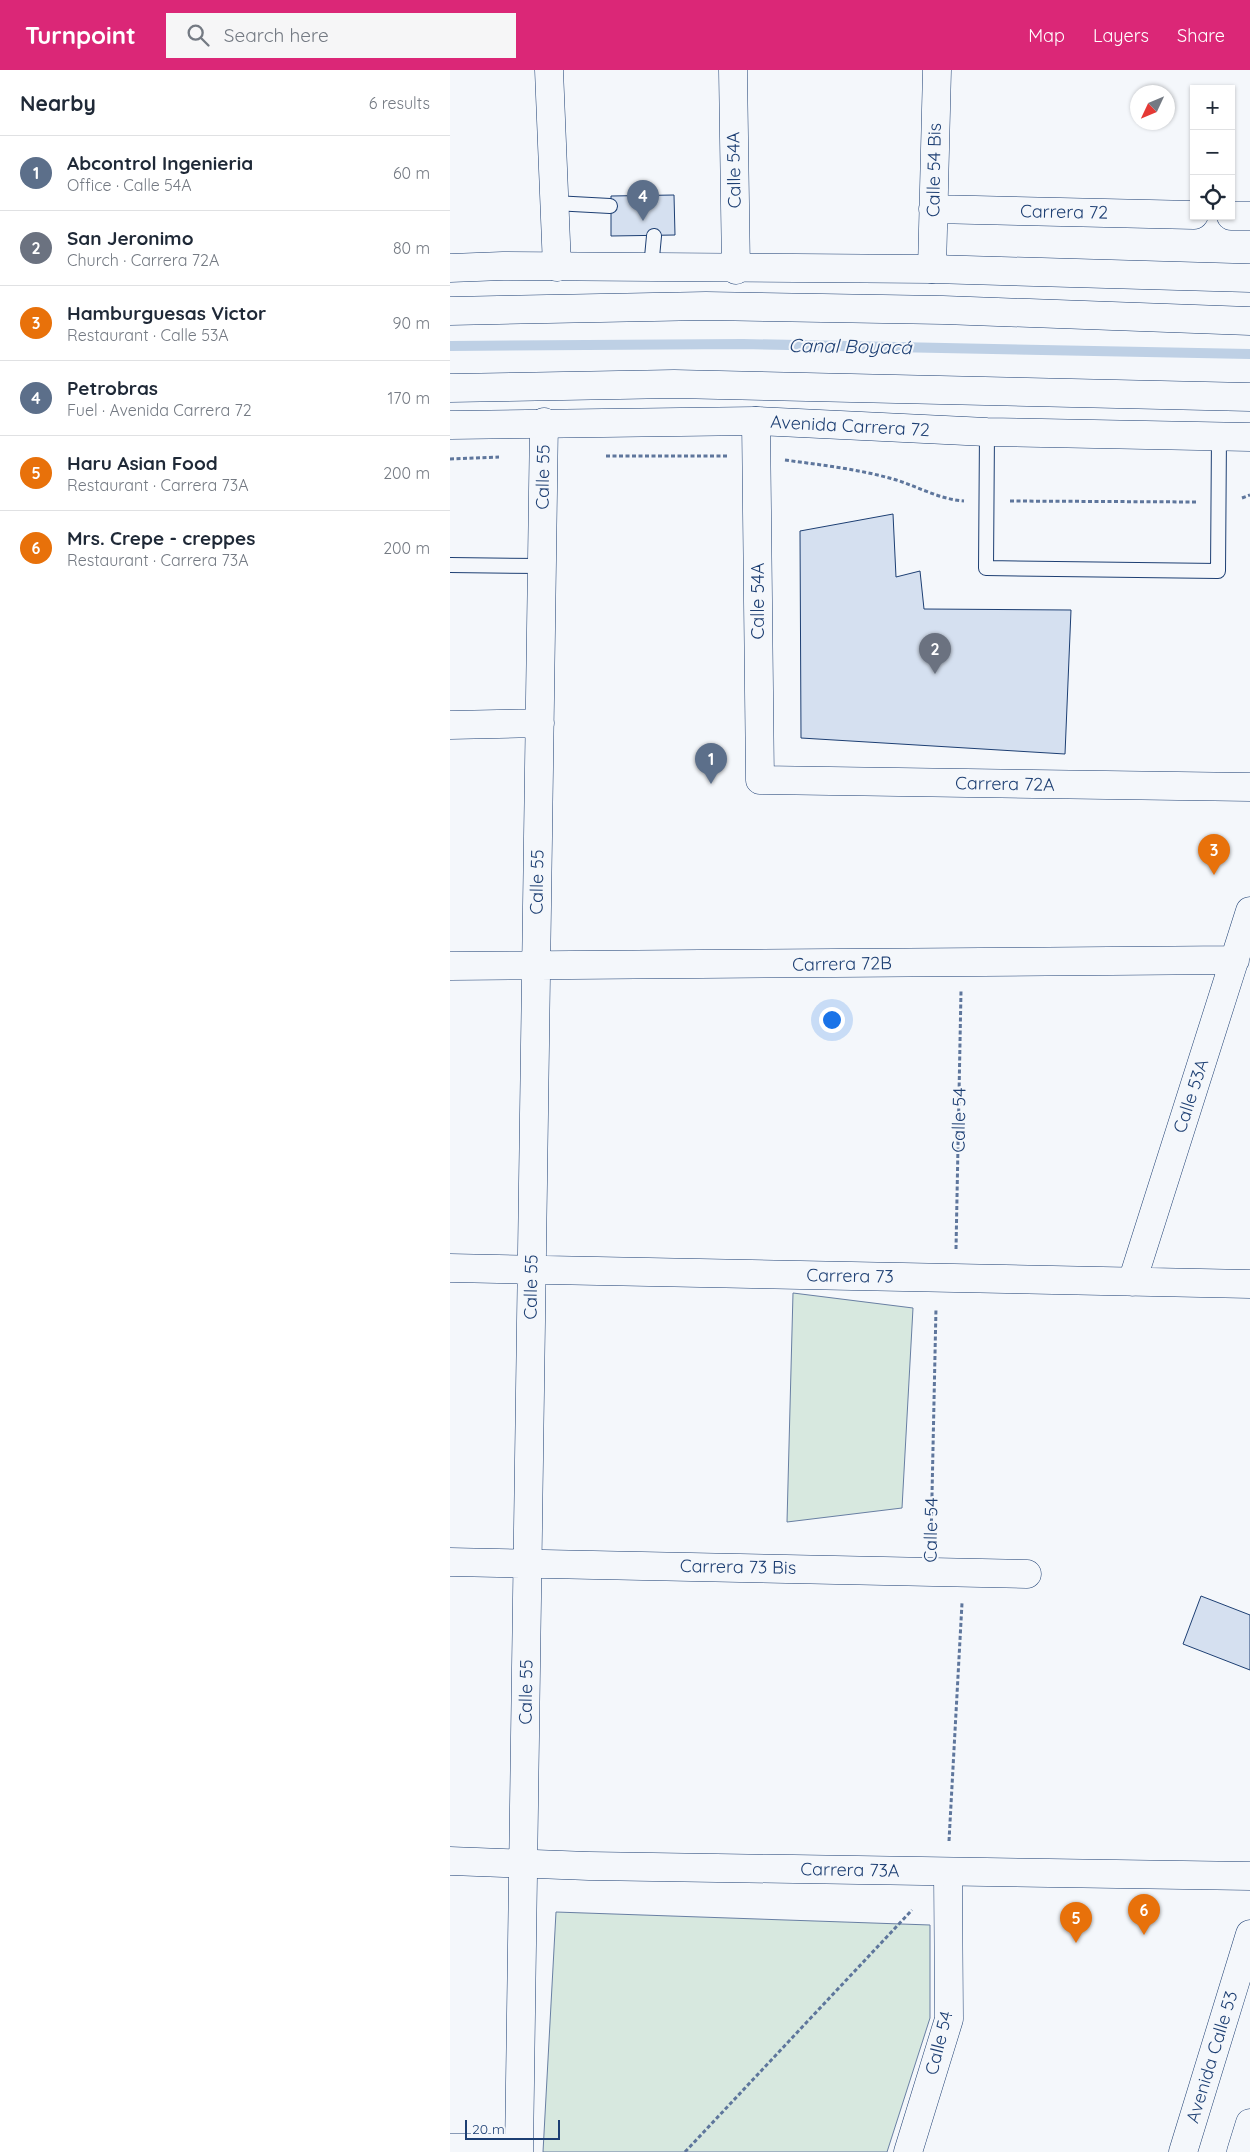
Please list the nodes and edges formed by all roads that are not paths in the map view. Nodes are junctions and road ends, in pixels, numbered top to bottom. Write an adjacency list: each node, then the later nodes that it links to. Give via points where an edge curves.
1 (549, 70): 4 (main road)
2 (733, 70): 15 (main road, Calle 54A)
3 (936, 70): 6 (main road, Calle 54 Bis)
4 (554, 203): 5 (lane); 11 (main road)
5 (610, 206)
6 (933, 209): 7 (main road, Carrera 72); 14 (main road, Calle 54 Bis)
7 (1190, 215)
8 (1235, 216): 9 (main road)
9 (1250, 216)
10 (654, 236): 13 (lane)
11 (557, 267): 12 (main road); 13 (main road)
12 (450, 268)
13 (651, 268): 15 (main road)
14 (932, 269): 15 (main road); 16 (main road)
15 (736, 270)
16 (1250, 278)
17 (450, 311): 18 (main road, via 706,306 943,310)
18 (1250, 321)
19 (674, 384): 20 (main road, Avenida Carrera 72); 21 (main road, Avenida Carrera 72); 24 (main road)
20 (450, 388)
21 (1250, 397)
22 (1250, 418): 27 (main road)
23 (544, 422): 24 (main road, Avenida Carrera 72); 25 (main road, Avenida Carrera 72); 30 (main road, Calle 55)
24 (756, 422): 26 (main road, Avenida Carrera 72); 33 (main road, Calle 54A)
25 (450, 425)
26 (987, 432): 27 (main road, Avenida Carrera 72); 27 (lane, via 986,568 1218,571)
27 (1219, 436): 28 (main road, Avenida Carrera 72)
28 (1250, 437)
29 (450, 565): 30 (lane)
30 (542, 566): 31 (main road, Calle 55)
31 (540, 723): 32 (main road); 38 (main road, Calle 55)
32 (450, 725)
33 (760, 780): 34 (main road, Carrera 72A)
34 (1250, 788)
35 (1250, 911): 36 (main road, Calle 53A)
36 (1235, 960): 38 (main road, Carrera 72B); 41 (main road, Calle 53A)
37 (450, 966): 38 (main road, Carrera 72B)
38 (536, 966): 40 (main road, Calle 55)
39 (450, 1268): 40 (main road, Carrera 73)
40 (532, 1270): 41 (main road, Carrera 73); 44 (main road, Calle 55)
41 (1132, 1282): 42 (main road, Carrera 73)
42 (1250, 1284)
43 (450, 1562): 44 (main road, Carrera 73 Bis)
44 (527, 1563): 45 (main road, Carrera 73 Bis); 48 (main road, Calle 55)
45 (1027, 1574)
46 (948, 1860): 48 (main road, Carrera 73A); 49 (main road, Carrera 73A); 54 (main road, Calle 54, via 949,2019)
47 (450, 1861): 48 (main road, Carrera 73A)
48 (523, 1863): 53 (main road, Calle 55)
49 (1250, 1876)
50 (1250, 1934): 55 (main road, Avenida Calle 53)
51 (1250, 2123): 56 (main road)
52 (450, 2148): 53 (main road)
53 (519, 2150)
54 (908, 2152)
55 (1183, 2152)
56 (1241, 2152)

